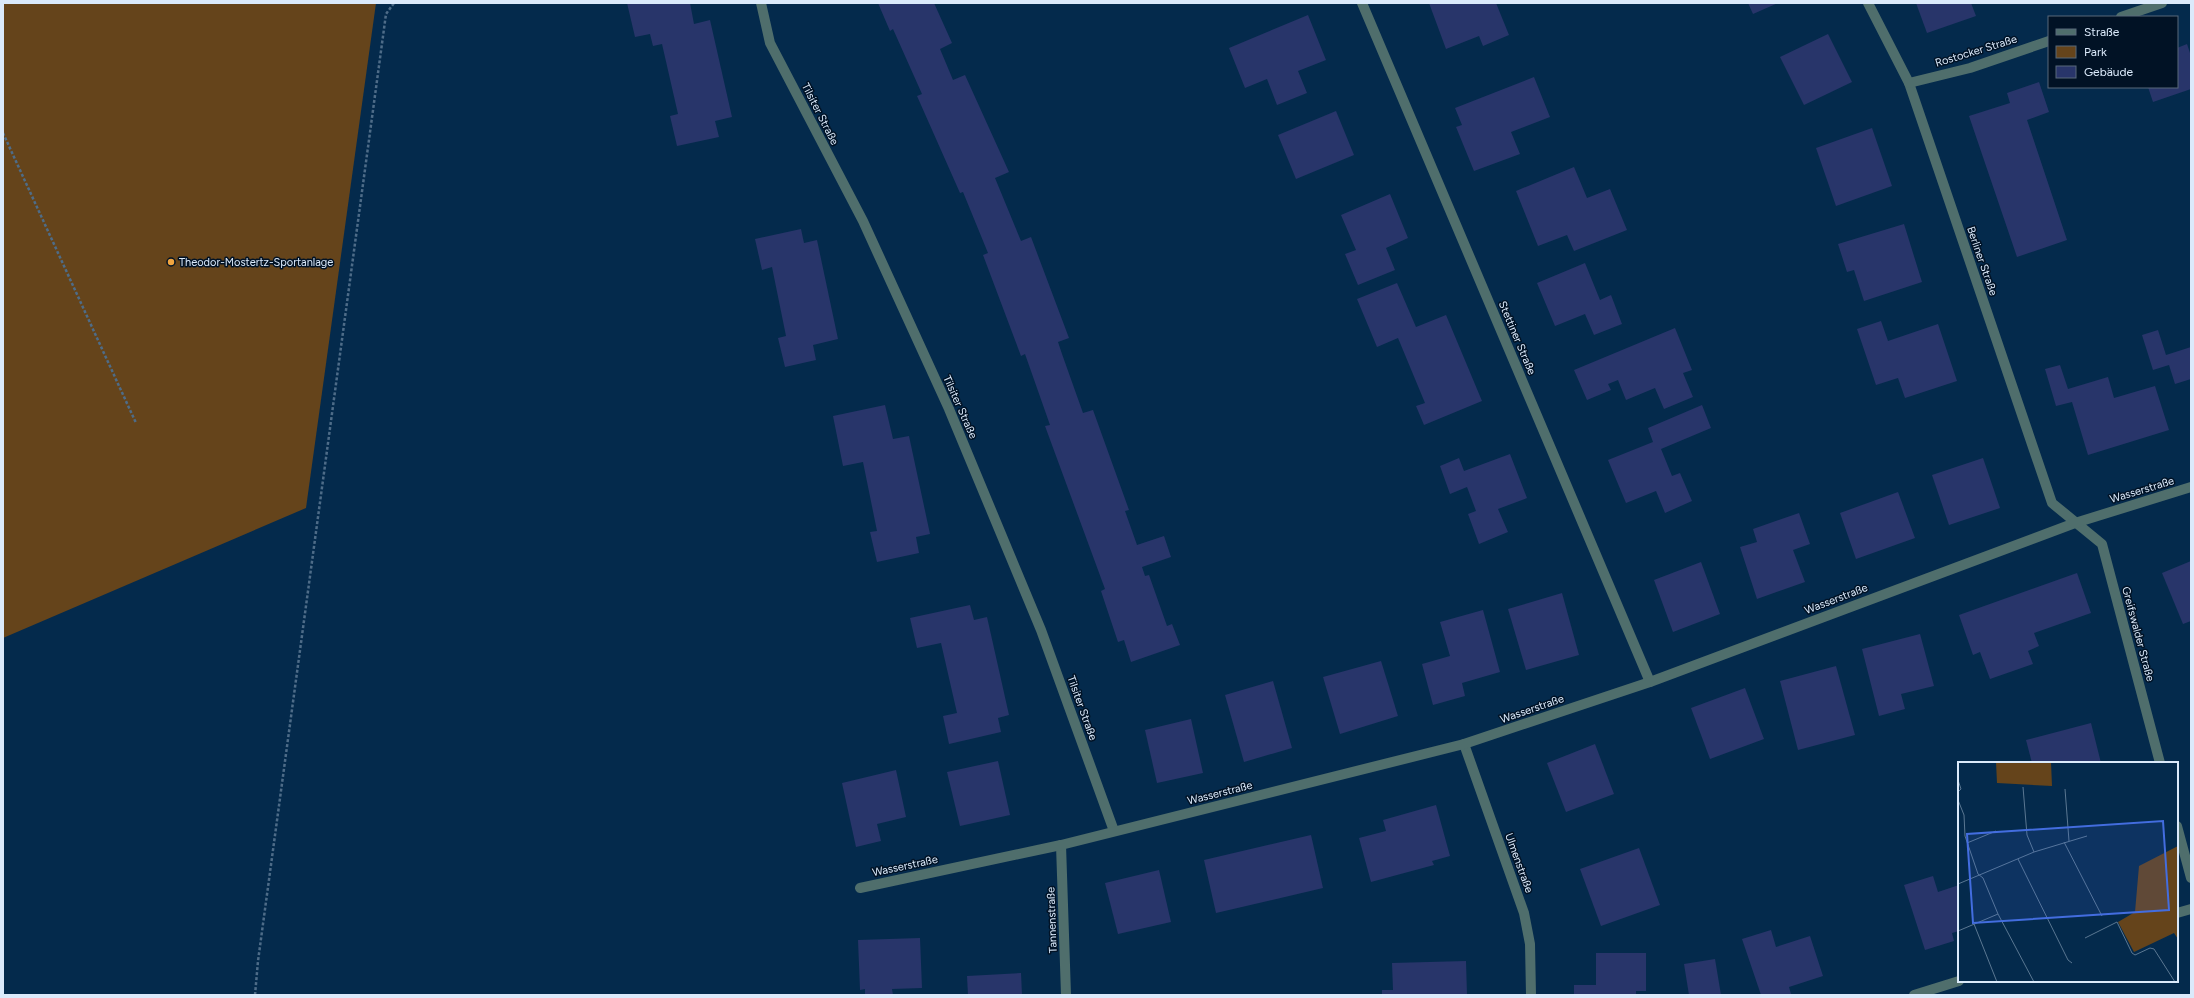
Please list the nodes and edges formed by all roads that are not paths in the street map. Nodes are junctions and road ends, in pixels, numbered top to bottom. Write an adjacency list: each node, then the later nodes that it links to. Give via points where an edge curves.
1 (761, 3): 14 (street, Tilsiter Straße, via 770,43 862,221 949,409 1041,630)
2 (1362, 3): 10 (street, Stettiner Straße)
3 (1868, 3): 7 (street, Berliner Straße)
4 (2162, 3): 5 (street)
5 (2124, 16)
6 (2048, 41): 7 (street, Rostocker Straße, via 1970,68)
7 (1909, 83): 9 (street, Berliner Straße, via 2052,503)
8 (2191, 487): 9 (street, Wasserstraße)
9 (2075, 523): 10 (street, Wasserstraße); 12 (street, Greifswalder Straße, via 2102,544)
10 (1650, 682): 11 (street, Wasserstraße)
11 (1464, 744): 14 (street, Wasserstraße); 22 (street, Ulmenstraße, via 1524,913 1530,944)
12 (2160, 762)
13 (2178, 830): 16 (street)
14 (1114, 831): 15 (street, Wasserstraße)
15 (1061, 845): 17 (street, Wasserstraße); 21 (street, Tannenstraße)
16 (2191, 878)
17 (860, 888)
18 (2191, 909): 19 (street)
19 (2178, 913)
20 (1958, 981): 23 (street)
21 (1066, 995)
22 (1531, 995)
23 (1914, 995)

